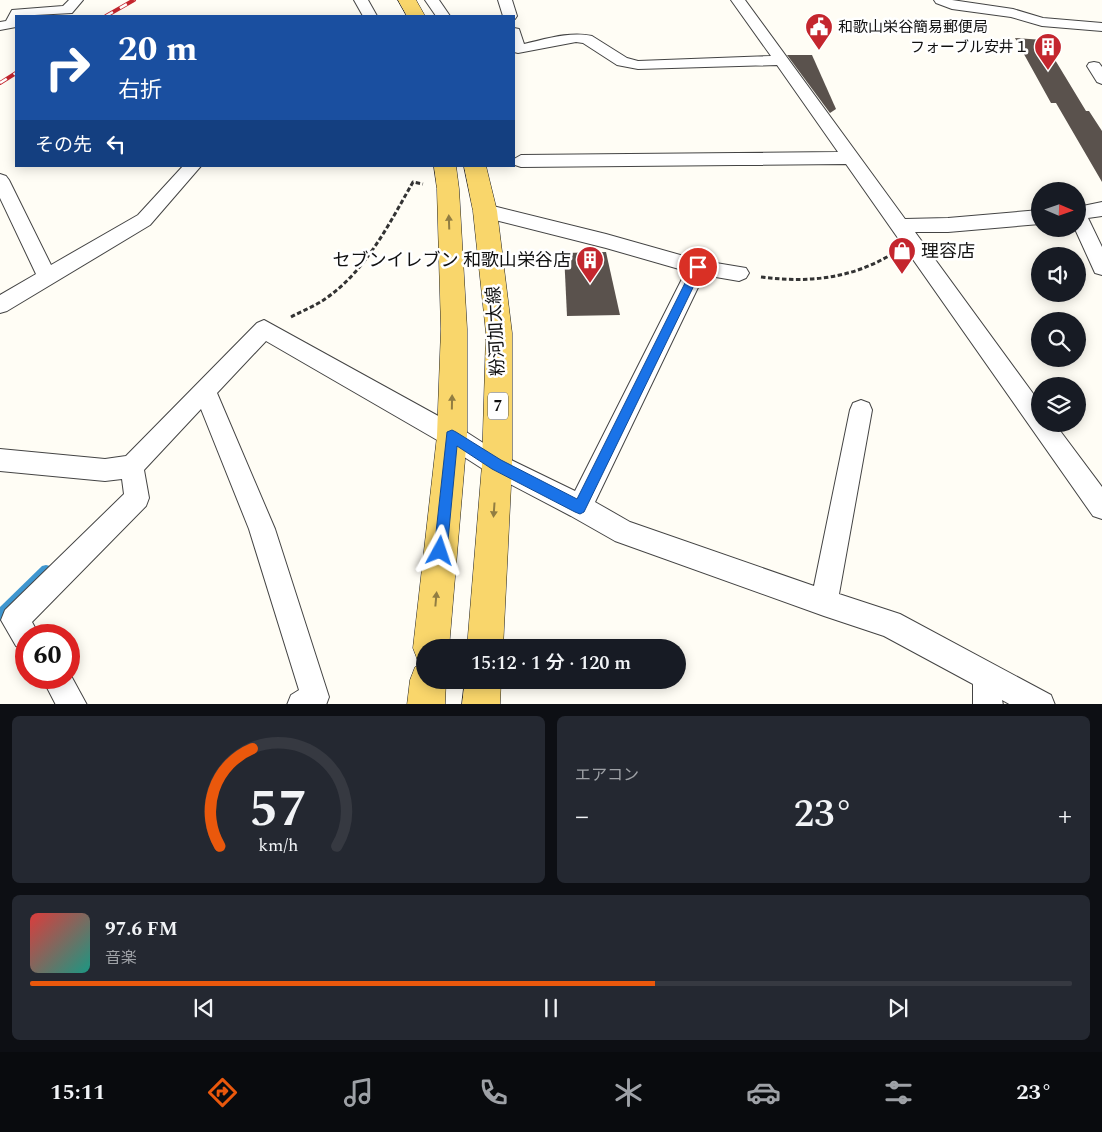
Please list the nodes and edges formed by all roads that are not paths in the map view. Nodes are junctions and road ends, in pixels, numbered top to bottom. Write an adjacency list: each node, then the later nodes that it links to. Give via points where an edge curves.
1 (76, 0): 7 (street, via 67,10)
2 (361, 0): 8 (street)
3 (432, 0): 9 (street)
4 (505, 0): 10 (street)
5 (738, 0): 14 (street)
6 (942, 0): 12 (street, via 952,5 1013,13 1042,22)
7 (19, 6): 11 (street, via 11,24)
8 (369, 15)
9 (441, 15)
10 (510, 15)
11 (0, 26)
12 (1102, 27)
13 (515, 36): 14 (street, via 518,48 587,39 622,62 638,65)
14 (781, 60): 15 (street)
15 (850, 158): 16 (street); 26 (street)
16 (521, 161)
17 (192, 167): 30 (street, via 144,220)
18 (475, 167): 22 (main road, 粉河加太線 / 7)
19 (446, 178): 36 (main road, one-way to 19, via 454,330)
20 (0, 180): 30 (street)
21 (1102, 209): 23 (street)
22 (486, 211): 27 (street); 38 (main road, 粉河加太線 / 7, via 499,333)
23 (1086, 212)
24 (1031, 218): 26 (street, via 948,225)
25 (1086, 232): 28 (street)
26 (904, 233): 33 (street)
27 (698, 267): 29 (street); 40 (street)
28 (1102, 268)
29 (738, 274)
30 (47, 276): 31 (street)
31 (0, 305)
32 (205, 391): 36 (street, via 264,329); 39 (street); 51 (street, via 262,529 312,688 314,697)
33 (1031, 408)
34 (861, 410): 42 (street)
35 (1048, 432): 41 (street)
36 (452, 436): 38 (street); 44 (main road, one-way to 36)
37 (0, 460): 39 (street, via 105,470)
38 (496, 465): 40 (street); 45 (main road, 粉河加太線 / 7, one-way to 45)
39 (132, 466): 43 (street, via 137,498 15,620)
40 (580, 507): 42 (street, via 624,532)
41 (1102, 507)
42 (824, 603): 46 (street, via 890,624)
43 (18, 624)
44 (432, 639)
45 (486, 639)
46 (987, 675): 54 (street); 55 (street)
47 (63, 689): 50 (street)
48 (427, 689): 52 (main road)
49 (482, 689): 53 (main road)
50 (73, 704)
51 (301, 704)
52 (426, 704)
53 (481, 704)
54 (988, 704)
55 (1040, 704)

